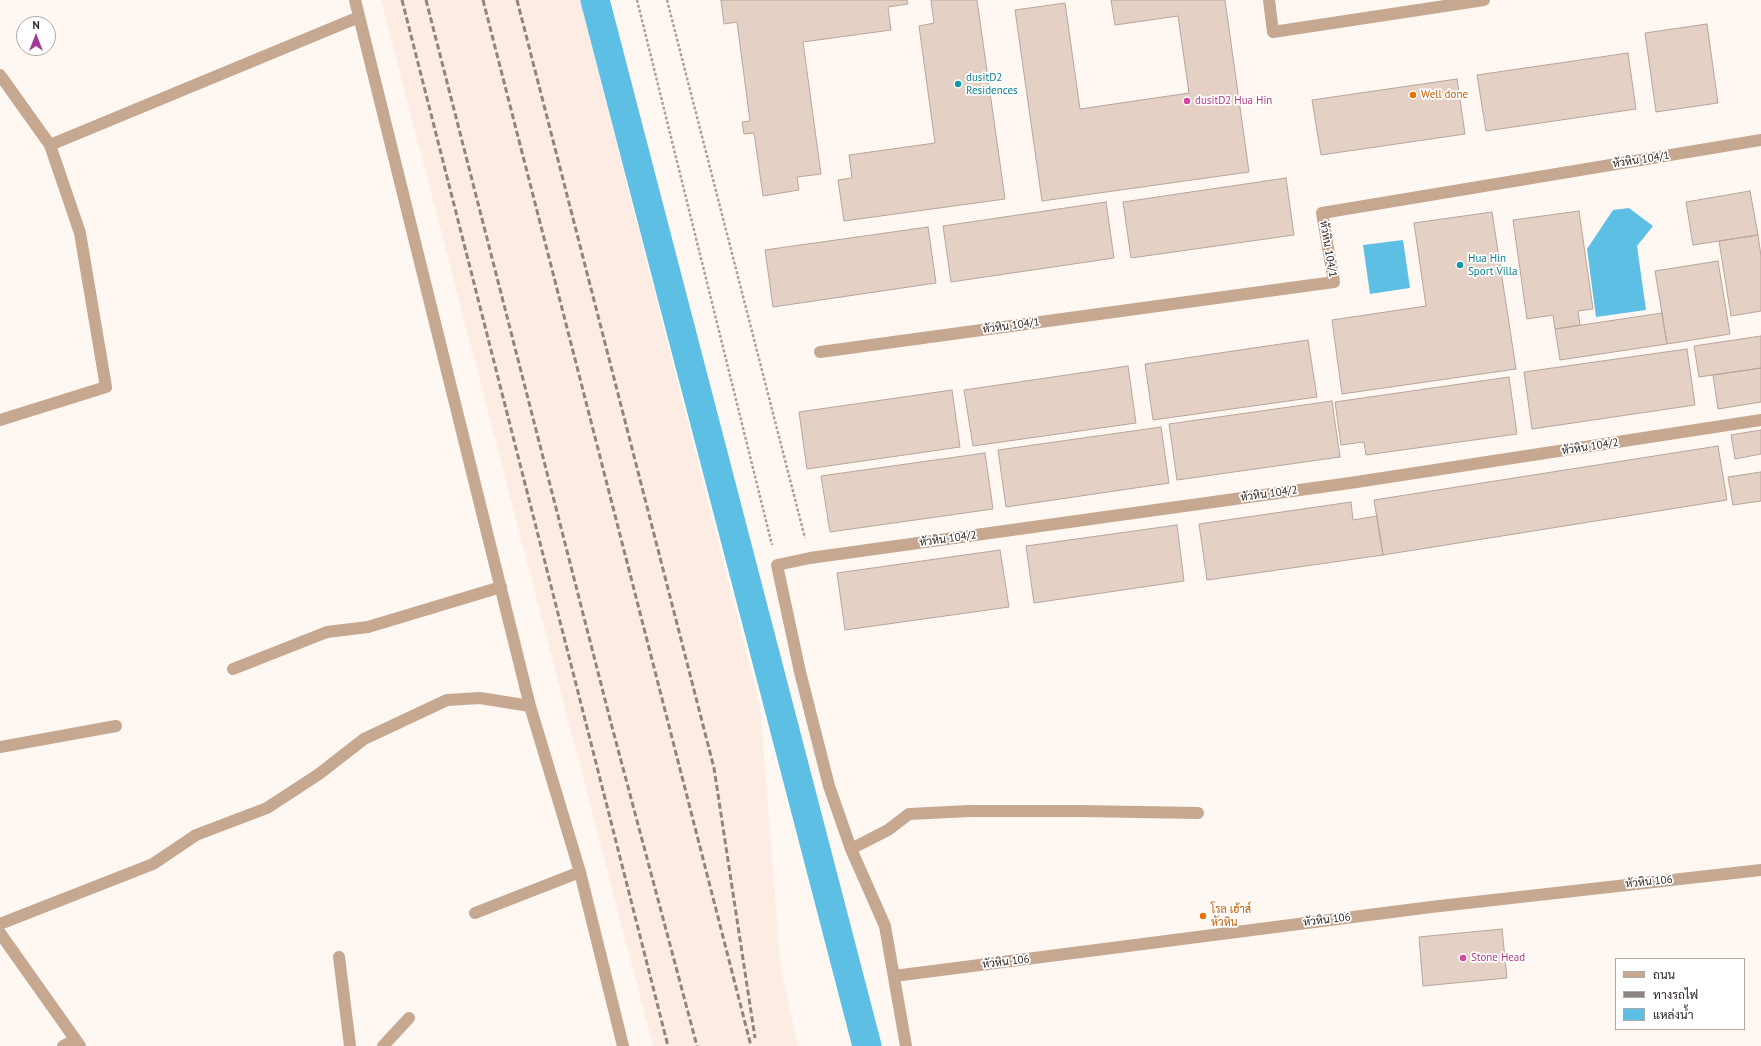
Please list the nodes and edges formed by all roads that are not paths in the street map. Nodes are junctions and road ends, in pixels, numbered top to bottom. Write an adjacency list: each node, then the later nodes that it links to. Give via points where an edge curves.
1 (355, 0): 4 (street)
2 (1268, 0): 3 (street, via 1273,32)
3 (1484, 0)
4 (359, 18): 7 (street); 11 (street)
5 (0, 75): 7 (street)
6 (1761, 140): 8 (street, หัวหิน 104/1, via 1322,213 1334,282)
7 (50, 145): 9 (street, via 80,233 106,387)
8 (820, 352)
9 (0, 420)
10 (1761, 420): 17 (street, หัวหิน 104/2, via 1350,483 777,564 800,672 825,770)
11 (501, 587): 12 (street, via 368,627 327,632); 13 (street)
12 (233, 670)
13 (530, 706): 19 (street); 21 (street, via 480,698 447,700 364,739 319,774 267,808 196,835 153,864)
14 (116, 726): 15 (street)
15 (0, 747)
16 (1198, 813): 17 (street, via 1080,810 910,814 888,830)
17 (851, 849): 24 (street, via 885,926)
18 (1761, 870): 24 (street, หัวหิน 106, via 1432,907)
19 (580, 872): 20 (street); 30 (street)
20 (475, 913)
21 (0, 924)
22 (0, 933): 26 (street)
23 (339, 957): 28 (street)
24 (894, 976): 31 (street)
25 (409, 1018): 29 (street)
26 (78, 1043): 27 (street)
27 (63, 1046)
28 (350, 1046)
29 (384, 1046)
30 (623, 1046)
31 (906, 1046)

